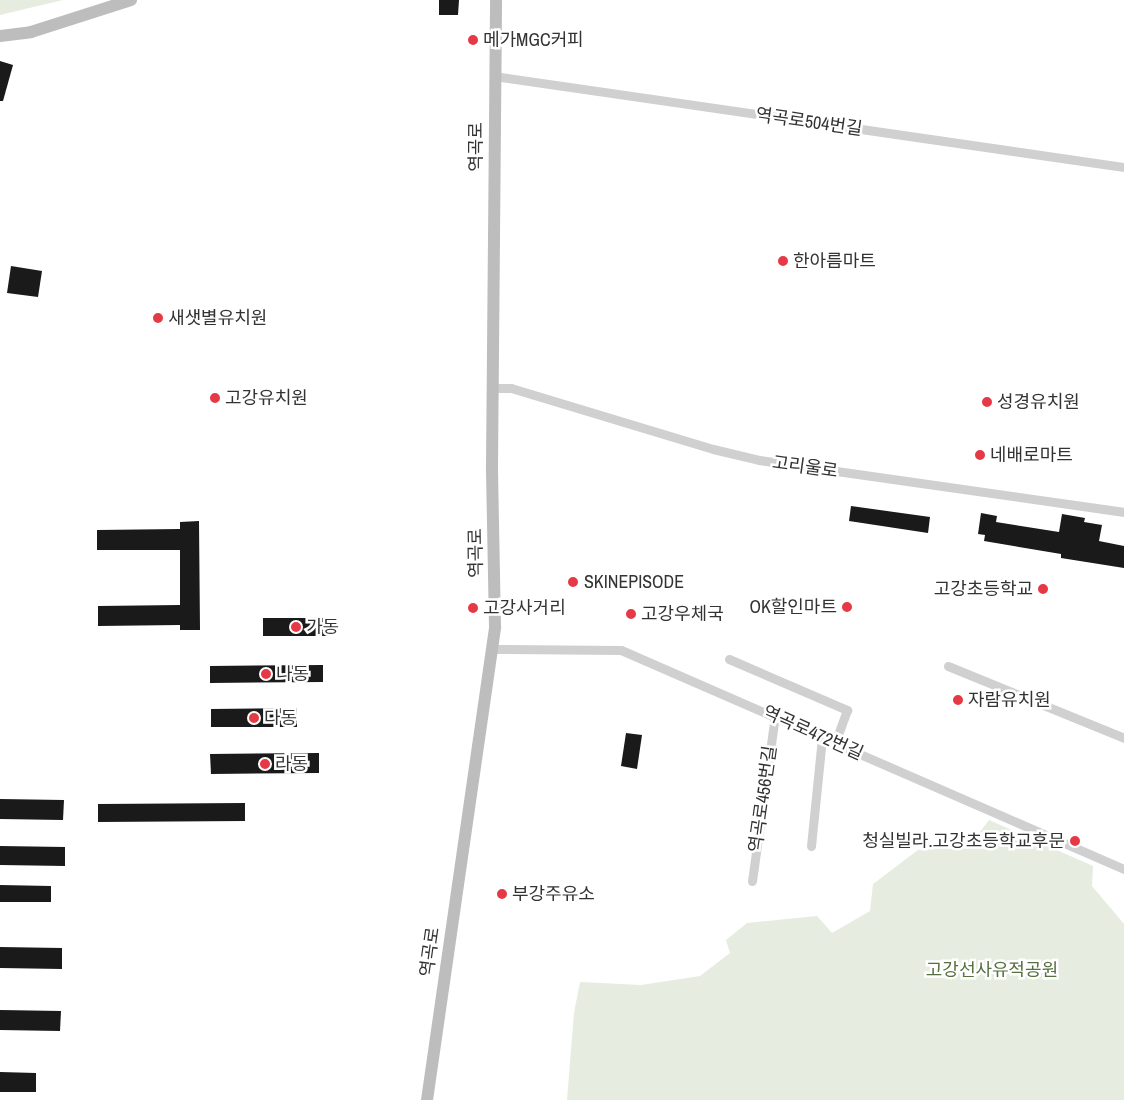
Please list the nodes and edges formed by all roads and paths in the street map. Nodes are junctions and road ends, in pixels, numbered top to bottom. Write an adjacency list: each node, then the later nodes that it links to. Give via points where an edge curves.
1 (131, 0): 3 (street, via 31,32)
2 (496, 0): 4 (street, 역곡로)
3 (0, 36)
4 (494, 76): 5 (street, 역곡로504번길); 6 (street, 역곡로)
5 (1124, 167)
6 (493, 388): 7 (street, 고리울로, via 511,388 758,460); 8 (street, 역곡로, via 495,627)
7 (1124, 512)
8 (492, 649): 11 (street, 역곡로472번길, via 621,650); 18 (street, 역곡로)
9 (729, 659): 14 (street, via 847,710)
10 (948, 666): 13 (street)
11 (775, 716): 12 (street, 역곡로472번길); 17 (street, 역곡로456번길)
12 (822, 737): 14 (street, 역곡로472번길); 15 (street)
13 (1124, 738)
14 (835, 743): 16 (street, 역곡로472번길)
15 (811, 846)
16 (1124, 869)
17 (752, 881)
18 (427, 1100)

